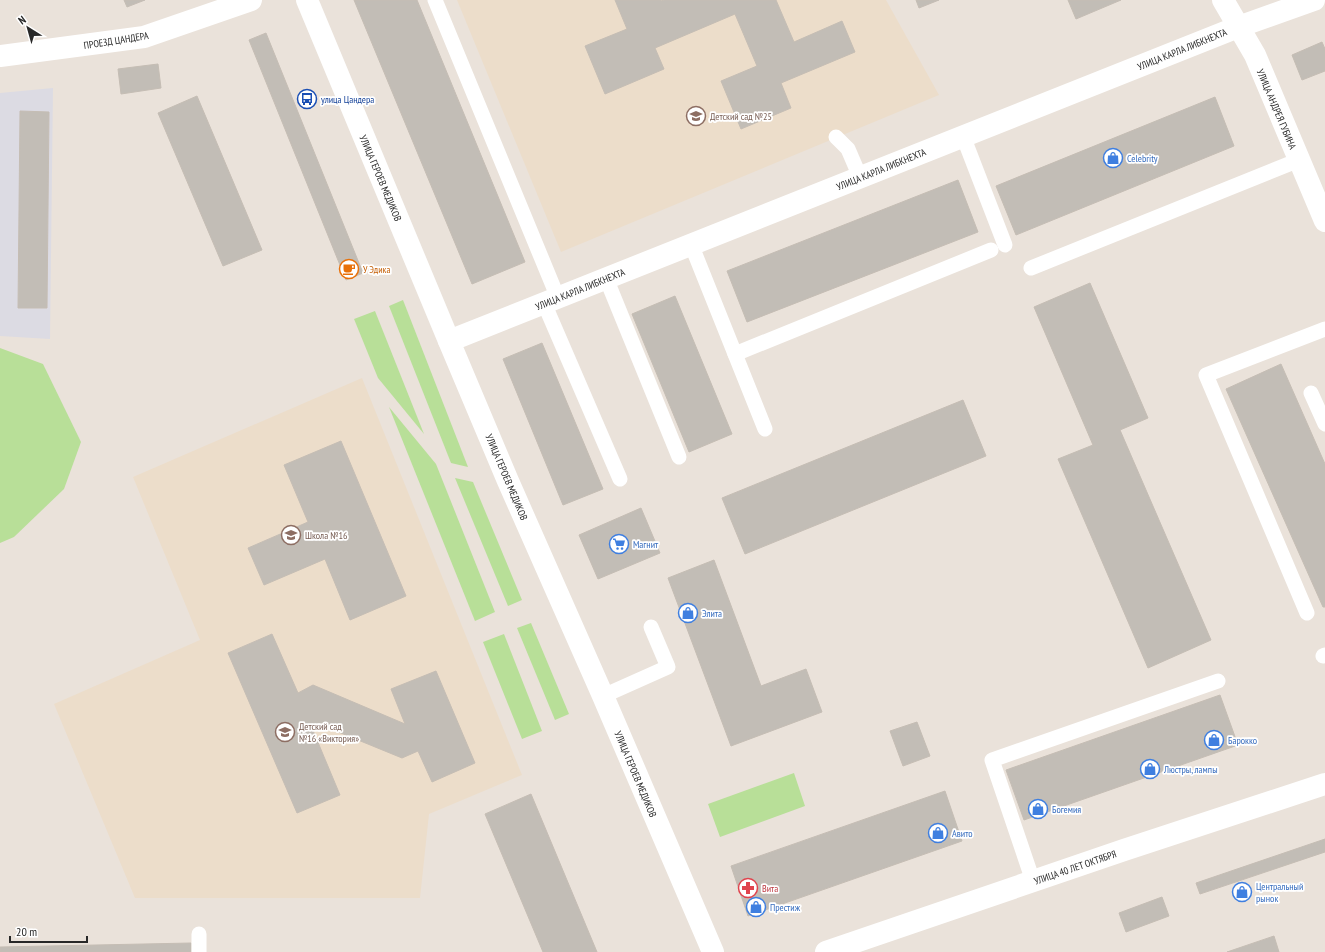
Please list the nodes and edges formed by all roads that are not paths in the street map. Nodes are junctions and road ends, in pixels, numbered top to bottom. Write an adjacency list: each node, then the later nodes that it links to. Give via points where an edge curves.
1 (251, 0): 7 (street, ПРОЕЗД ЦАНДЕРА, via 144,37)
2 (307, 0): 18 (street, УЛИЦА ГЕРОЕВ МЕДИКОВ)
3 (435, 0): 16 (lane)
4 (1223, 0): 6 (street, УЛИЦА АНДРЕЯ ГУБИНА)
5 (1314, 0): 6 (street, УЛИЦА КАРЛА ЛИБКНЕХТА)
6 (1238, 27): 8 (street, УЛИЦА КАРЛА ЛИБКНЕХТА); 10 (street, УЛИЦА АНДРЕЯ ГУБИНА, via 1255,55)
7 (0, 56)
8 (963, 136): 11 (street, УЛИЦА КАРЛА ЛИБКНЕХТА); 19 (lane, via 998,248)
9 (836, 137): 11 (lane, via 848,149)
10 (1299, 160): 12 (street, УЛИЦА АНДРЕЯ ГУБИНА); 14 (lane)
11 (860, 177): 13 (street, УЛИЦА КАРЛА ЛИБКНЕХТА)
12 (1325, 221)
13 (691, 244): 15 (street, УЛИЦА КАРЛА ЛИБКНЕХТА); 19 (lane)
14 (1030, 268)
15 (606, 278): 16 (street, УЛИЦА КАРЛА ЛИБКНЕХТА); 23 (lane)
16 (551, 300): 18 (street, УЛИЦА КАРЛА ЛИБКНЕХТА); 24 (lane)
17 (1325, 329): 25 (lane, via 1206,375)
18 (449, 341): 28 (street, УЛИЦА ГЕРОЕВ МЕДИКОВ)
19 (735, 354): 22 (lane)
20 (1311, 393): 21 (lane)
21 (1325, 424)
22 (765, 429)
23 (679, 457)
24 (620, 479)
25 (1307, 613)
26 (651, 627): 28 (lane, via 668,667)
27 (1218, 681): 30 (lane, via 992,760)
28 (603, 696): 33 (street, УЛИЦА ГЕРОЕВ МЕДИКОВ)
29 (1325, 784): 30 (street, УЛИЦА 40 ЛЕТ ОКТЯБРЯ)
30 (1033, 881): 34 (street, УЛИЦА 40 ЛЕТ ОКТЯБРЯ)
31 (199, 934): 32 (lane)
32 (200, 952)
33 (713, 952)
34 (826, 952)

